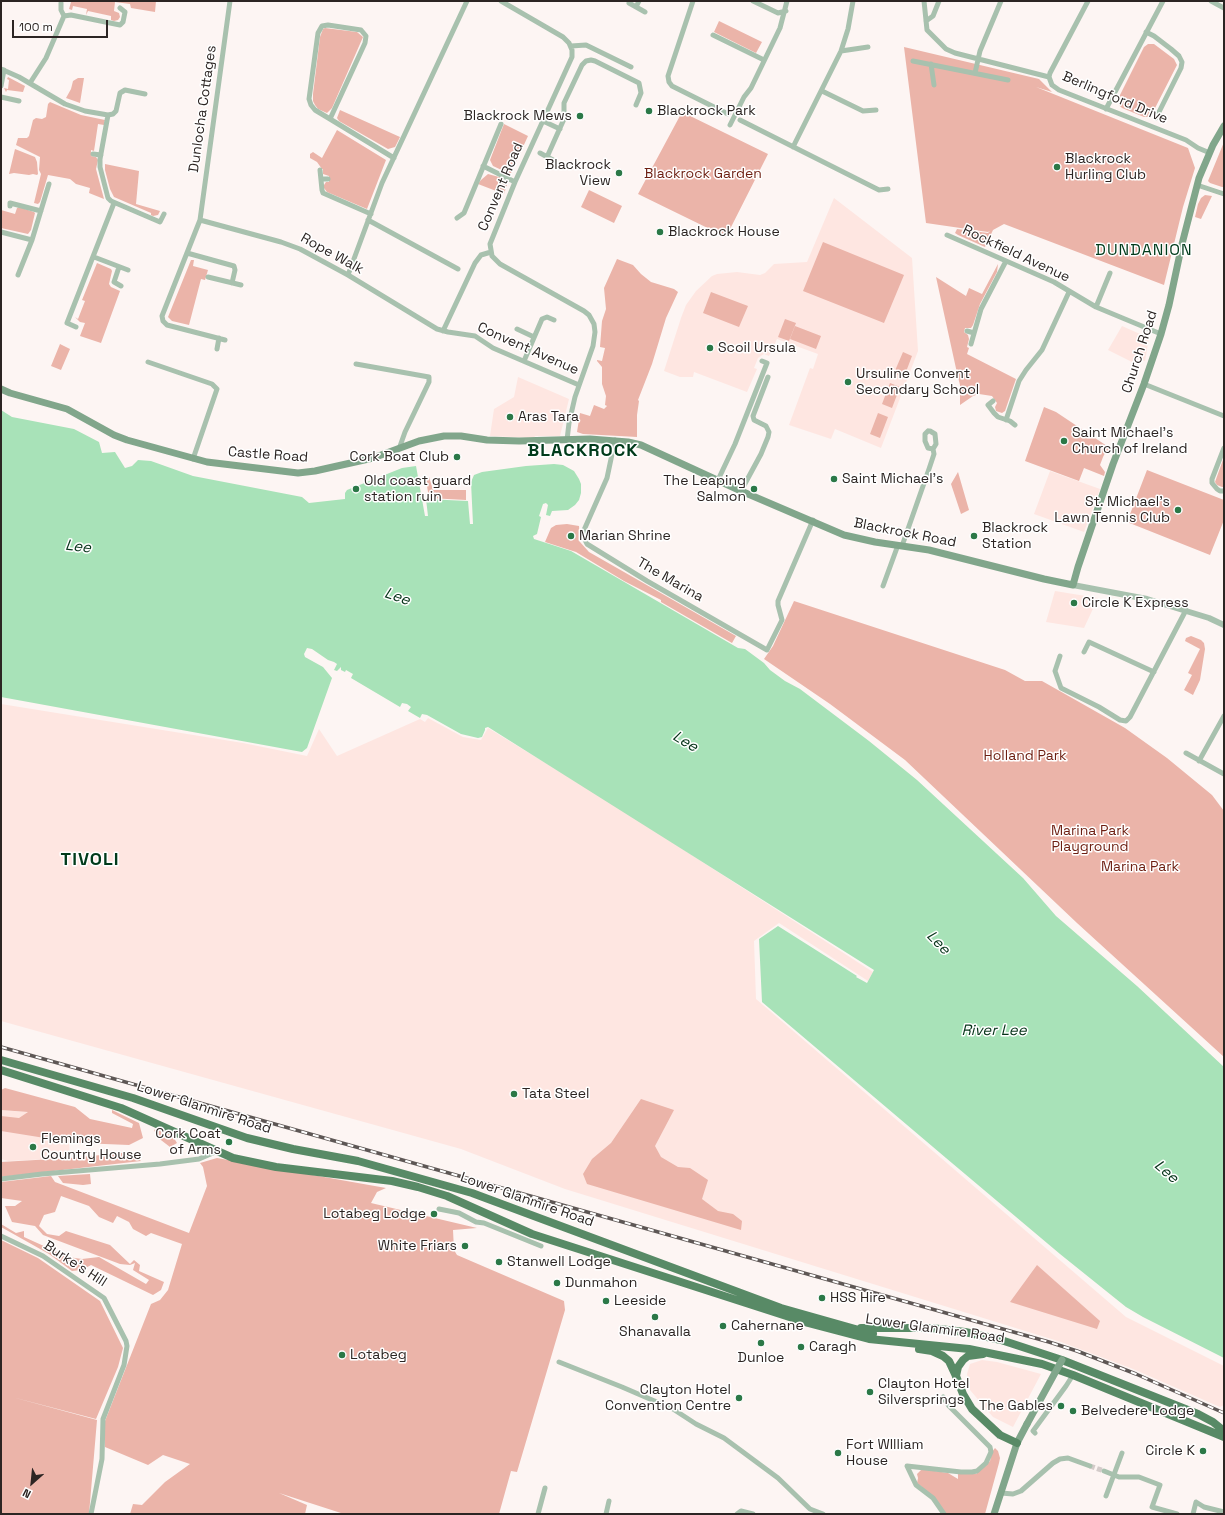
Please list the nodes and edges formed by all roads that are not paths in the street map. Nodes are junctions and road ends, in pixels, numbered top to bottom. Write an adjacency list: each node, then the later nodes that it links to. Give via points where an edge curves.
1 (230, 1): 81 (street, Dunlocha Cottages)
2 (467, 1): 64 (street)
3 (501, 1): 26 (street, via 563,38)
4 (639, 1): 17 (street)
5 (693, 1): 48 (street, via 668,76 669,82 672,86)
6 (753, 1): 20 (street, via 778,13)
7 (787, 1): 20 (street)
8 (853, 1): 28 (street)
9 (924, 1): 23 (street)
10 (939, 1): 23 (street, via 934,16)
11 (1001, 1): 29 (street)
12 (1088, 1): 36 (street, Berlingford Drive)
13 (1163, 1): 24 (street)
14 (1211, 1): 19 (street)
15 (61, 3): 22 (street)
16 (629, 3): 17 (street)
17 (636, 7): 21 (street)
18 (120, 8): 22 (street, via 125,12 120,25 71,15)
19 (1224, 8)
20 (786, 11): 30 (street)
21 (645, 12)
22 (64, 16): 38 (street, via 47,56)
23 (926, 21): 29 (street, via 929,32 946,49)
24 (1146, 32): 46 (street); 50 (street, via 1171,49 1182,62)
25 (713, 35): 30 (street)
26 (570, 46): 33 (street, via 586,45); 53 (street, Convent Road, via 572,57)
27 (868, 47): 28 (street)
28 (841, 51): 41 (street)
29 (978, 59): 35 (street); 36 (street)
30 (764, 60): 55 (street)
31 (913, 61): 32 (street)
32 (931, 64): 35 (street); 39 (street)
33 (631, 67)
34 (3, 69): 38 (street); 40 (street)
35 (975, 73): 37 (street)
36 (1049, 76): 46 (street, Berlingford Drive, via 1055,88)
37 (1008, 80)
38 (30, 83): 49 (street, via 66,104)
39 (934, 85)
40 (1, 86)
41 (822, 91): 47 (street, via 863,112); 58 (street)
42 (145, 94): 49 (street, via 125,90 121,92 116,111)
43 (1, 97): 44 (street)
44 (19, 100)
45 (636, 105): 57 (street, via 641,93 639,83 588,60 584,62 564,103 564,119)
46 (1106, 109): 60 (street, Berlingford Drive, via 1186,140)
47 (876, 110)
48 (728, 114)
49 (108, 115): 62 (street)
50 (1156, 118)
51 (330, 119): 51 (street, via 316,110 309,99 318,33 322,26 328,25 361,30 366,36 365,43); 64 (street)
52 (740, 120): 58 (street)
53 (542, 121): 57 (street); 70 (street, Convent Road)
54 (501, 124): 66 (street)
55 (730, 125)
56 (1224, 126): 60 (main road, Church Road)
57 (560, 129): 63 (street)
58 (793, 147): 73 (street, via 879,190)
59 (540, 153): 63 (street)
60 (1210, 153): 72 (main road, Church Road)
61 (93, 154): 62 (street)
62 (101, 155): 75 (street, via 100,167 108,198)
63 (547, 157): 65 (street)
64 (394, 158): 79 (street)
65 (553, 160)
66 (483, 166): 70 (street); 80 (street, via 464,212)
67 (320, 170): 68 (street)
68 (321, 178): 69 (street); 79 (street, via 322,190 326,195)
69 (328, 179)
70 (515, 182): 86 (street, Convent Road, via 491,242)
71 (49, 184): 77 (street)
72 (1197, 185): 74 (street); 108 (main road, Church Road)
73 (888, 189)
74 (1224, 194)
75 (114, 203): 78 (street, via 160,222); 88 (street)
76 (10, 206): 77 (street, via 10,203)
77 (41, 211): 85 (street)
78 (164, 214)
79 (371, 214): 82 (street)
80 (457, 218)
81 (200, 220): 87 (street, Dunlocha Cottages); 95 (street, Rope Walk, via 293,246)
82 (368, 220): 91 (street); 95 (street)
83 (1, 232): 85 (street)
84 (947, 235): 89 (street, Rockfield Avenue)
85 (32, 240): 94 (street)
86 (491, 252): 105 (street, via 481,255 475,263); 120 (street, Convent Road, via 495,260 508,269 584,311 592,319 595,328 593,346)
87 (187, 253): 97 (street, via 234,266); 110 (street, Dunlocha Cottages, via 162,319 167,324)
88 (94, 256): 90 (street); 103 (street, via 66,323)
89 (1006, 261): 100 (street, Rockfield Avenue, via 1054,282); 107 (street, via 981,309)
90 (119, 267): 92 (street); 99 (street, via 114,282)
91 (458, 269)
92 (128, 270)
93 (1110, 273): 101 (street)
94 (18, 275)
95 (348, 275): 105 (street, Rope Walk)
96 (208, 277): 97 (street)
97 (232, 283): 98 (street)
98 (241, 285)
99 (121, 286)
100 (1068, 292): 101 (street, Rockfield Avenue); 124 (street, via 1042,350 1019,381)
101 (1096, 307): 108 (street, Rockfield Avenue)
102 (554, 320): 109 (street, via 542,319)
103 (76, 327)
104 (517, 329): 109 (street)
105 (443, 331): 114 (street, Convent Avenue, via 475,336 493,348)
106 (967, 331): 107 (street)
107 (974, 333): 112 (street)
108 (1161, 334): 119 (main road, Church Road)
109 (534, 337): 114 (street)
110 (219, 338): 111 (street); 113 (street)
111 (225, 340)
112 (971, 344)
113 (217, 349)
114 (524, 361): 120 (street, Convent Avenue)
115 (762, 361): 133 (street, via 767,363)
116 (148, 362): 132 (street, via 212,384 217,389)
117 (356, 364): 130 (street, via 429,377)
118 (768, 377): 134 (street, via 753,416 754,420 766,426 768,437)
119 (1144, 384): 123 (street); 138 (main road, Church Road, via 1113,464)
120 (579, 385): 126 (street, Convent Road, via 573,403)
121 (1, 389): 132 (main road, Castle Road, via 67,410 123,439)
122 (993, 401): 124 (street, via 988,405 998,417)
123 (1224, 416)
124 (1006, 420): 125 (street)
125 (1015, 425)
126 (567, 440): 127 (main road, Castle Road); 130 (main road, Castle Road, via 487,440 444,436 419,441)
127 (590, 440): 128 (main road, Blackrock Road)
128 (615, 440): 133 (main road, Blackrock Road, via 641,445); 136 (street, The Marina, via 606,478 584,530 585,540 591,547 767,650 782,620 778,601)
129 (1224, 448): 135 (street, via 1212,479 1217,489)
130 (399, 449): 132 (main road, Castle Road, via 372,458 304,473 232,466)
131 (933, 449): 137 (street, via 929,469)
132 (193, 459)
133 (718, 480): 134 (main road, Blackrock Road)
134 (741, 491): 136 (main road, Blackrock Road)
135 (1224, 491)
136 (813, 520): 137 (main road, Blackrock Road, via 849,536)
137 (900, 545): 138 (main road, Blackrock Road); 139 (street)
138 (1074, 585): 140 (street, Blackrock Road, via 1147,599)
139 (884, 586)
140 (1186, 610): 141 (street, Blackrock Road); 144 (street)
141 (1224, 625)
142 (1084, 652): 144 (street, via 1089,642)
143 (1060, 656): 144 (street, via 1055,671 1061,688 1124,722 1130,717)
144 (1154, 672)
145 (1224, 716): 147 (street)
146 (1186, 753): 147 (street)
147 (1199, 761): 148 (street)
148 (1224, 774)
149 (1, 1060): 158 (highway, Lower Glanmire Road, via 133,1098 240,1136 358,1161 472,1193 782,1308)
150 (1, 1070): 151 (highway, Lower Glanmire Road, via 122,1108)
151 (214, 1150): 152 (street, via 213,1153 199,1159); 154 (highway, Lower Glanmire Road, via 233,1158 276,1167 392,1181 418,1187 447,1196)
152 (1, 1179)
153 (439, 1209): 155 (street, via 459,1213 476,1222)
154 (485, 1214): 155 (street); 159 (highway, Lower Glanmire Road, via 532,1234 714,1294)
155 (484, 1223): 157 (street)
156 (1, 1236): 180 (street, Burke's Hill, via 43,1256 104,1298 126,1341 124,1365 103,1419 102,1459)
157 (541, 1246)
158 (849, 1328): 161 (highway, via 915,1327 965,1332 1001,1340); 163 (highway, Lower Glanmire Road, via 887,1337 1001,1350)
159 (869, 1339): 160 (highway, Lower Glanmire Road); 165 (highway, via 932,1351 949,1361)
160 (994, 1354): 163 (highway, Lower Glanmire Road); 165 (highway, via 968,1356 958,1367)
161 (1062, 1360): 167 (highway, via 1198,1414); 170 (main road, bridge)
162 (559, 1362): 185 (street, via 673,1409 724,1438 778,1478 810,1509)
163 (1042, 1364): 164 (highway, Lower Glanmire Road)
164 (1073, 1375): 168 (street, via 1033,1431); 169 (highway, Lower Glanmire Road)
165 (956, 1376): 170 (highway, via 962,1394 972,1409 1000,1435)
166 (943, 1397): 186 (street, via 990,1447 991,1452 986,1463 972,1472 907,1466 916,1485 933,1498)
167 (1224, 1431)
168 (1035, 1433)
169 (1224, 1437)
170 (1017, 1443): 176 (main road)
171 (1122, 1453): 174 (street)
172 (1090, 1466): 176 (street, via 1068,1458 1060,1459 1021,1491 1013,1494)
173 (1104, 1471): 174 (street)
174 (1114, 1475): 177 (street); 188 (street, via 1139,1477 1160,1485 1149,1506)
175 (545, 1488): 181 (street)
176 (1001, 1493): 187 (main road)
177 (1106, 1496)
178 (609, 1501): 182 (street)
179 (1224, 1512): 189 (street, via 1204,1507 1196,1502)
180 (91, 1514)
181 (538, 1514)
182 (606, 1514)
183 (737, 1514): 184 (street, via 741,1511)
184 (753, 1514)
185 (823, 1514)
186 (944, 1514)
187 (994, 1514)
188 (1178, 1514)
189 (1193, 1514)

